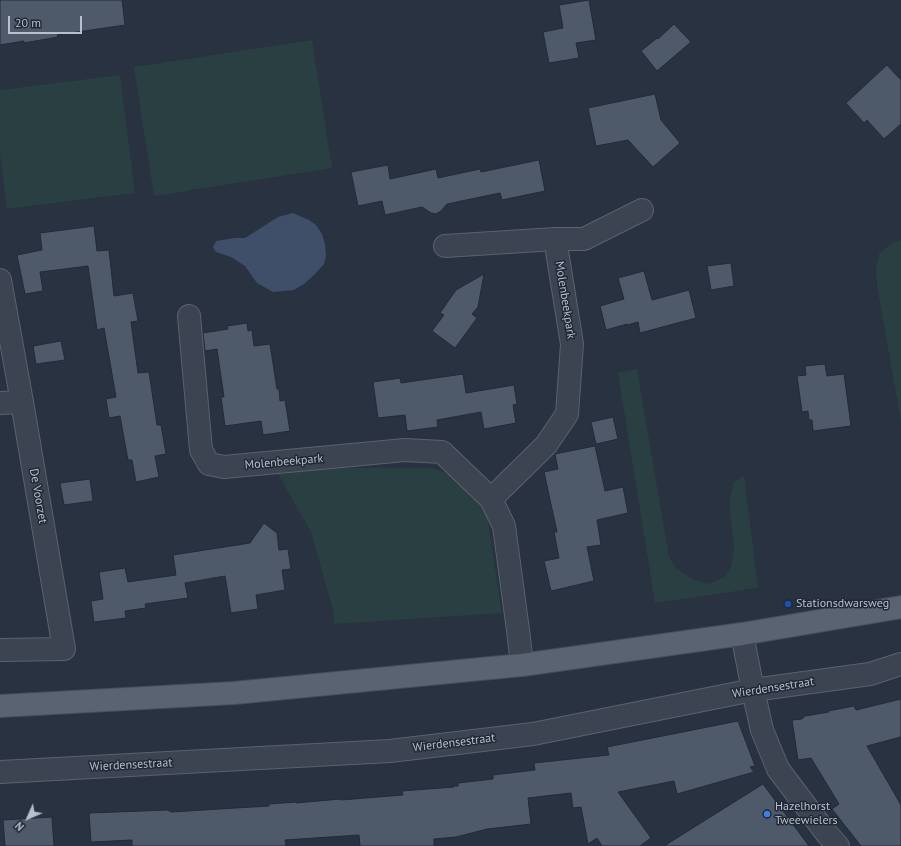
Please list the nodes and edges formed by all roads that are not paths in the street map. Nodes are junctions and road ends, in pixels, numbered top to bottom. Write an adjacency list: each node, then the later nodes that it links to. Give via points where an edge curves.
1 (642, 210): 2 (street, via 584,239)
2 (555, 239): 3 (street); 8 (street, Molenbeekpark, via 572,344 566,414 546,445)
3 (445, 246)
4 (0, 280): 6 (street, De Voorzet)
5 (189, 316): 8 (street, Molenbeekpark, via 201,450 209,464 224,467 405,450 442,452)
6 (22, 402): 7 (street); 11 (street, De Voorzet, via 64,650)
7 (0, 403)
8 (491, 499): 13 (street, Molenbeekpark, via 504,526)
9 (901, 607): 10 (main road)
10 (742, 634): 13 (main road); 14 (street)
11 (0, 650)
12 (901, 664): 14 (street, Wierdensestraat, via 870,674)
13 (522, 665): 15 (main road, via 234,693)
14 (753, 690): 16 (street, Wierdensestraat, via 533,734 390,751); 17 (street, via 762,730 778,769)
15 (0, 706)
16 (0, 772)
17 (838, 846)

